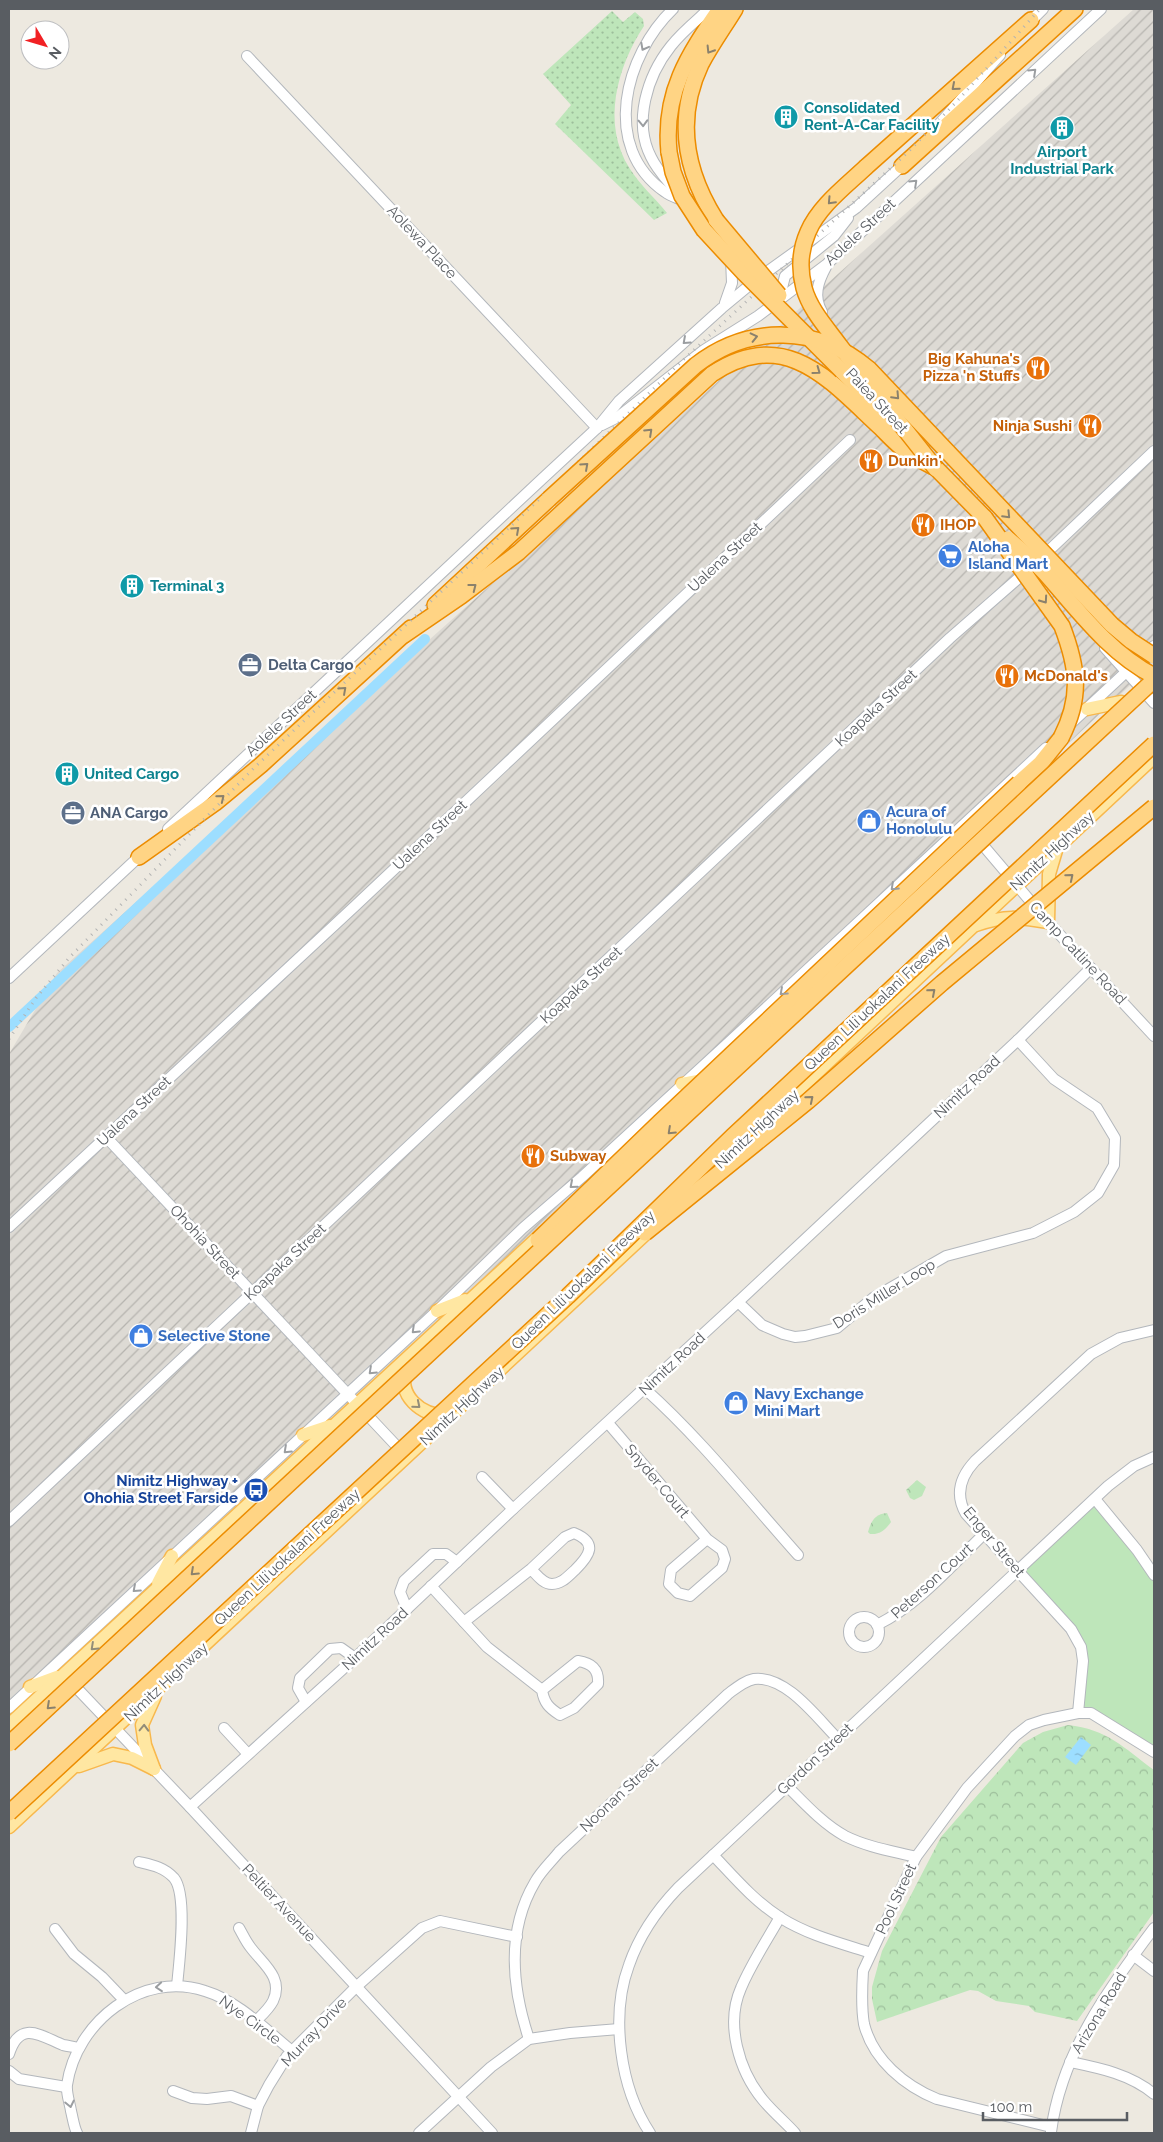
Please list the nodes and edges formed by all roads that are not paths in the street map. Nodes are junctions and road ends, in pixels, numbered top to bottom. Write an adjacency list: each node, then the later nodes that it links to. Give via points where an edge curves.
1 (673, 9): 11 (street, one-way to 11, via 640,54 630,84 625,116 630,144 639,164 665,192)
2 (709, 9): 11 (street, one-way to 11, via 670,48 654,76 643,114 646,145 659,171)
3 (720, 9): 18 (highway, bridge, via 682,69 673,92 668,120 673,172 696,219 743,272)
4 (735, 9): 18 (highway, one-way to 18, bridge, via 694,80 686,131 690,166 697,187 716,220)
5 (1043, 9): 8 (street, Aolele Street)
6 (1075, 9): 10 (highway)
7 (1101, 9): 14 (street, Aolele Street, one-way to 7)
8 (1031, 20): 10 (street, Aolele Street); 22 (highway, one-way to 22, bridge, via 866,167 822,211 808,231 802,253 804,288 813,309)
9 (247, 56): 19 (street, Aolewa Place)
10 (902, 166): 12 (street, Aolele Street)
11 (685, 202): 13 (street, Paiea Street)
12 (856, 208): 15 (street, Aolele Street); 16 (street, via 834,236 786,276)
13 (726, 245): 15 (street, Paiea Street); 17 (street, via 732,262 732,283)
14 (827, 264): 16 (street, Aolele Street); 18 (street, via 819,280 818,304 833,326)
15 (757, 279): 16 (street, Paiea Street); 17 (street, Aolele Street)
16 (779, 301): 18 (street, Paiea Street); 19 (street, Aolele Street, via 704,350 618,417)
17 (722, 308): 19 (street, Aolele Street, one-way to 19, via 619,402)
18 (845, 371): 22 (highway, bridge); 24 (street, Paiea Street)
19 (597, 428): 44 (street, Aolele Street)
20 (850, 440): 56 (street, Ualena Street)
21 (1154, 451): 24 (street, Koapaka Street)
22 (936, 469): 23 (highway); 25 (highway, one-way to 22, via 519,552 712,374 735,361 775,356 805,363 816,369 905,451)
23 (986, 518): 30 (highway, bridge, via 1043,571 1089,623 1130,662); 79 (highway, one-way to 79, bridge, via 1062,626 1074,661 1073,708 1052,751 652,1129)
24 (1034, 565): 29 (street, Paiea Street); 58 (street, Koapaka Street, via 944,644)
25 (404, 635): 27 (highway, one-way to 27, bridge, via 696,365 716,351 741,340 771,334 817,340 849,353 869,369 1112,625); 44 (highway, one-way to 25, via 216,802)
26 (1154, 646): 29 (street)
27 (1154, 656)
28 (1154, 669): 32 (main road)
29 (1126, 672): 32 (street, Paiea Street); 35 (street)
30 (1154, 676)
31 (1154, 680): 79 (highway, one-way to 79, bridge)
32 (1138, 685): 33 (main road); 34 (street, Paiea Street)
33 (1121, 702): 35 (main road); 40 (main road)
34 (1154, 703)
35 (1087, 709): 39 (street)
36 (1154, 744): 59 (highway, Queen Liliʻuokalani Freeway, bridge, via 733,1136)
37 (1154, 757): 41 (main road, Nimitz Highway)
38 (1154, 807): 59 (highway, one-way to 38, bridge, via 808,1101 942,983)
39 (965, 822): 40 (street, Camp Catline Road); 43 (street)
40 (977, 839): 42 (main road); 45 (street, Camp Catline Road)
41 (1057, 847): 45 (main road, Nimitz Highway); 46 (main road, via 1049,874)
42 (963, 851): 43 (main road); 51 (main road)
43 (930, 854): 48 (street, one-way to 48)
44 (139, 857): 50 (street, Aolele Street)
45 (1016, 885): 46 (street, Camp Catline Road); 47 (main road, Nimitz Highway)
46 (1048, 922): 47 (main road, via 1016,916 995,918); 49 (street, Camp Catline Road)
47 (972, 926): 68 (main road, Nimitz Highway)
48 (819, 959): 51 (main road); 55 (street, one-way to 55)
49 (1091, 968): 52 (street, Camp Catline Road); 53 (street, Nimitz Road)
50 (9, 978)
51 (810, 986): 54 (main road)
52 (1154, 1036)
53 (1018, 1040): 61 (street, Nimitz Road); 61 (street, Doris Miller Loop, via 1054,1079 1097,1108 1115,1138 1114,1164 1098,1193 1074,1212 1033,1233 946,1256 873,1298 837,1328 806,1336 783,1334 762,1325)
54 (710, 1078): 55 (main road); 60 (main road)
55 (682, 1084): 62 (street, one-way to 62)
56 (106, 1137): 57 (street, Ualena Street); 58 (street, Ohohia Street)
57 (9, 1227)
58 (253, 1292): 66 (street, Ohohia Street); 77 (street, Koapaka Street)
59 (568, 1296): 111 (highway, Queen Liliʻuokalani Freeway, bridge)
60 (472, 1298): 62 (main road); 64 (main road)
61 (738, 1302): 65 (street, Nimitz Road)
62 (437, 1311): 66 (street, one-way to 66)
63 (1154, 1330): 78 (street, Enger Street, via 1120,1338 1091,1354 970,1467 961,1484 960,1503)
64 (418, 1348): 67 (main road); 68 (main road, one-way to 68, via 405,1373 408,1396 426,1412 445,1416)
65 (645, 1388): 69 (street, Nimitz Road); 81 (street, via 668,1409)
66 (348, 1393): 67 (street, Ohohia Street); 71 (street)
67 (358, 1403): 70 (main road); 72 (street, Ohohia Street)
68 (456, 1412): 72 (main road, Nimitz Highway)
69 (608, 1423): 76 (street, Nimitz Road); 80 (street, Snyder Court)
70 (335, 1424): 71 (main road); 88 (main road)
71 (303, 1435): 82 (street, one-way to 82)
72 (407, 1456): 95 (main road, Nimitz Highway)
73 (1154, 1457): 75 (street, Gordon Street, via 1127,1471)
74 (482, 1477): 76 (street)
75 (1095, 1499): 85 (street, Gordon Street); 86 (street)
76 (513, 1509): 83 (street, Nimitz Road)
77 (9, 1520)
78 (984, 1534): 85 (street, Enger Street); 91 (street, Peterson Court, via 923,1593 895,1616)
79 (230, 1538): 104 (highway, one-way to 104, bridge)
80 (707, 1539): 80 (street, Snyder Court, via 722,1550 725,1559 722,1568 690,1596 682,1595 669,1584 671,1570)
81 (798, 1555)
82 (172, 1556): 88 (main road); 94 (street, one-way to 94)
83 (457, 1562): 87 (street, Nimitz Road); 89 (street, via 446,1554 433,1554 404,1581 400,1592)
84 (531, 1569): 84 (street, via 565,1537 574,1533 585,1538 590,1547 587,1558 560,1583 542,1580); 90 (street)
85 (1017, 1570): 99 (street, Enger Street, via 1071,1629 1081,1647); 103 (street, Gordon Street)
86 (1154, 1575)
87 (431, 1586): 89 (street, Nimitz Road); 90 (street)
88 (155, 1590): 93 (main road, one-way to 93)
89 (408, 1609): 92 (street, Nimitz Road)
90 (464, 1622): 96 (street, via 488,1647)
91 (877, 1625)
92 (355, 1658): 97 (street, Nimitz Road); 97 (street, via 341,1648 330,1649 300,1678 298,1688)
93 (64, 1675): 94 (main road); 100 (main road); 102 (street, Peltier Avenue)
94 (30, 1687): 98 (street)
95 (158, 1690): 102 (main road, Nimitz Highway); 108 (main road, one-way to 95, via 142,1725)
96 (542, 1690): 96 (street, via 578,1661 592,1665 599,1675 598,1684 574,1708 560,1715 544,1702)
97 (306, 1702): 106 (street, Nimitz Road)
98 (9, 1708)
99 (1078, 1713): 105 (street, Pool Street, via 1091,1713); 114 (street, Pool Street, via 1029,1725 1014,1736 967,1788)
100 (9, 1725)
101 (224, 1728): 106 (street)
102 (115, 1729): 107 (main road, Nimitz Highway); 108 (street, Peltier Avenue)
103 (837, 1738): 109 (street, Gordon Street); 120 (street, Noonan Street, via 784,1686 753,1679 740,1685 559,1852 535,1882 524,1905)
104 (9, 1744)
105 (1154, 1752)
106 (248, 1754): 110 (street, Nimitz Road)
107 (74, 1767): 108 (main road, via 113,1754 132,1758); 112 (main road, Nimitz Highway)
108 (154, 1769): 110 (street, Peltier Avenue)
109 (786, 1786): 113 (street, Gordon Street); 114 (street, via 846,1836)
110 (190, 1807): 125 (street, Peltier Avenue)
111 (9, 1814)
112 (9, 1827)
113 (712, 1855): 116 (street, via 751,1895); 128 (street, Gordon Street, via 648,1924 625,1977)
114 (916, 1857): 121 (street, Pool Street)
115 (139, 1862): 124 (street, via 162,1867 175,1879 182,1942)
116 (780, 1917): 121 (street, via 816,1935); 146 (street, via 740,1989 734,2020 745,2072 763,2100)
117 (239, 1928): 127 (street, via 274,1976 273,2002)
118 (1154, 1928): 122 (street, Arizona Road)
119 (55, 1929): 126 (street, via 74,1954)
120 (516, 1936): 125 (street, Murray Drive, via 440,1921 422,1928); 129 (street, Noonan Street, via 516,1992)
121 (870, 1953): 140 (street, Pool Street, via 863,1971 864,2024 874,2048 891,2069 913,2088 937,2099)
122 (1133, 1956): 123 (street); 133 (street, Arizona Road, via 1094,2014)
123 (1154, 1971)
124 (177, 1986): 126 (street, Nye Circle, one-way to 126, via 150,1988); 127 (street, Nye Circle, via 204,1990 228,2001)
125 (356, 1987): 131 (street, Murray Drive); 138 (street, Peltier Avenue)
126 (124, 2000): 130 (street, Nye Circle, via 96,2022)
127 (255, 2022): 131 (street, Nye Circle)
128 (619, 2029): 129 (street); 145 (street, Gordon Street, via 624,2072 636,2108)
129 (529, 2039): 138 (street, via 491,2066)
130 (79, 2048): 132 (street, via 63,2045 35,2032 21,2035 12,2043); 135 (street, Nye Circle)
131 (292, 2051): 139 (street, Murray Drive)
132 (9, 2054)
133 (1070, 2062): 137 (street, via 1110,2070); 140 (street, Arizona Road, via 1054,2108)
134 (9, 2071): 135 (street, via 19,2079)
135 (66, 2087): 141 (street, one-way to 141)
136 (173, 2092): 139 (street, via 192,2098 231,2096)
137 (1154, 2094)
138 (457, 2098): 143 (street); 144 (street, Peltier Avenue)
139 (258, 2106): 142 (street, Murray Drive)
140 (1051, 2130)
141 (77, 2133)
142 (250, 2133)
143 (419, 2133)
144 (492, 2133)
145 (650, 2133)
146 (795, 2133)

